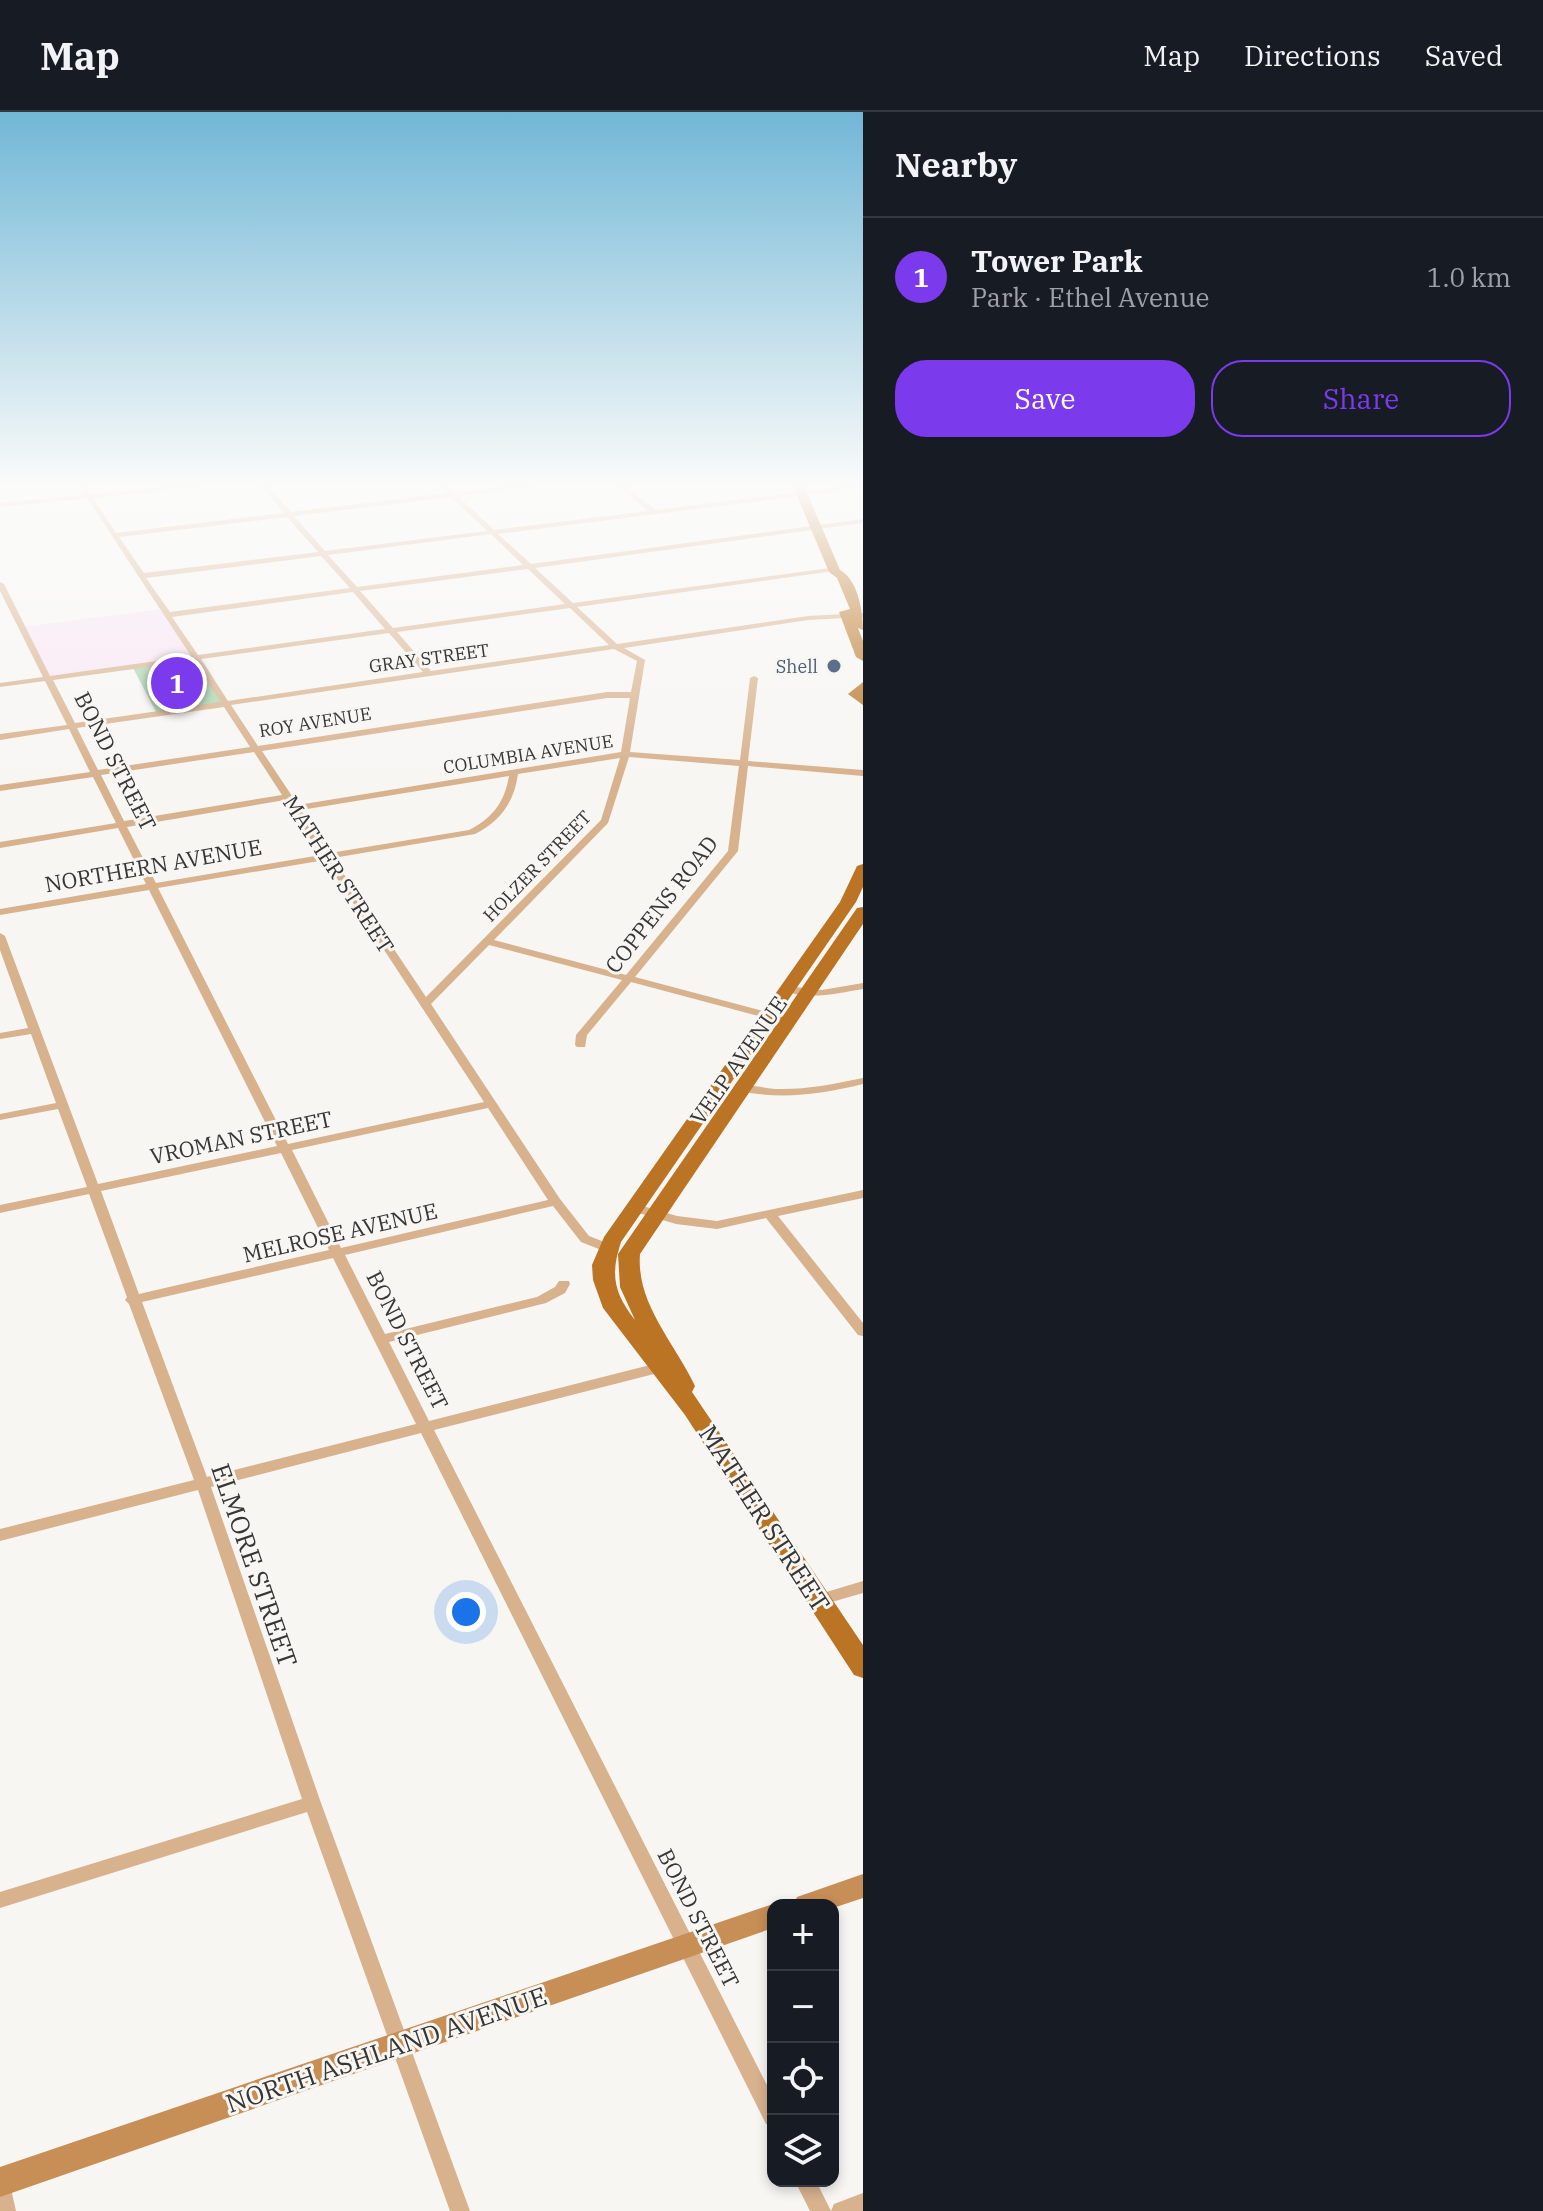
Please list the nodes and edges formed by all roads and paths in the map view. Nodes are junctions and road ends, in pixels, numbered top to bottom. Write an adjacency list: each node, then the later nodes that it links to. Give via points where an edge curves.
1 (0, 584): 17 (street, BOND STREET)
2 (147, 584): 10 (street, MATHER STREET)
3 (350, 584): 8 (street)
4 (401, 584): 8 (street)
5 (550, 584): 9 (street)
6 (731, 584): 9 (street)
7 (835, 584): 11 (main road)
8 (355, 590): 10 (street); 12 (street)
9 (572, 604): 12 (street); 13 (street)
10 (168, 615): 15 (street, MATHER STREET)
11 (858, 618): 13 (street, GRAY STREET); 14 (main road)
12 (390, 630): 15 (street); 16 (street)
13 (616, 646): 16 (street, GRAY STREET); 20 (street, HOLZER STREET, via 641,660)
14 (863, 657)
15 (195, 658): 17 (street); 21 (street, MATHER STREET)
16 (429, 674): 21 (street, GRAY STREET)
17 (47, 678): 19 (street); 22 (street, BOND STREET)
18 (754, 678): 26 (street, COPPENS ROAD)
19 (0, 685)
20 (635, 695): 24 (street, ROY AVENUE); 25 (street, HOLZER STREET)
21 (227, 704): 22 (street, GRAY STREET); 24 (street, MATHER STREET)
22 (71, 726): 23 (street, GRAY STREET); 28 (street, BOND STREET)
23 (0, 737)
24 (255, 748): 28 (street, ROY AVENUE); 31 (street, MATHER STREET)
25 (625, 754): 26 (street, COLUMBIA AVENUE); 27 (street, COLUMBIA AVENUE); 41 (street, HOLZER STREET, via 605,821)
26 (743, 763): 29 (street, COLUMBIA AVENUE); 42 (street, COPPENS ROAD, via 733,851)
27 (514, 772): 32 (street, COLUMBIA AVENUE); 35 (street, NORTHERN AVENUE, via 503,809 486,826)
28 (95, 773): 30 (street, ROY AVENUE); 33 (street, BOND STREET)
29 (863, 773)
30 (0, 788)
31 (288, 797): 32 (street, MATHER STREET); 33 (street)
32 (296, 808): 35 (street, MATHER STREET)
33 (121, 825): 34 (street); 37 (street, BOND STREET)
34 (0, 845)
35 (327, 856): 37 (street, NORTHERN AVENUE); 46 (street, MATHER STREET)
36 (863, 869): 44 (main road, VELP AVENUE, via 848,902)
37 (152, 885): 38 (street, NORTHERN AVENUE); 57 (street, BOND STREET)
38 (0, 912)
39 (863, 912): 45 (main road, VELP AVENUE)
40 (0, 936): 49 (street, ELMORE STREET)
41 (486, 941): 42 (street); 46 (street, HOLZER STREET)
42 (630, 978): 47 (street); 51 (street, COPPENS ROAD, via 582,1035)
43 (863, 986): 45 (street)
44 (787, 989): 45 (street); 47 (main road, VELP AVENUE)
45 (809, 993): 48 (main road, VELP AVENUE)
46 (425, 1004): 54 (street, MATHER STREET)
47 (769, 1015): 48 (street); 62 (main road, VELP AVENUE)
48 (789, 1021): 53 (main road, VELP AVENUE)
49 (34, 1030): 50 (street); 55 (street, ELMORE STREET)
50 (0, 1036)
51 (581, 1045)
52 (863, 1081): 53 (street, via 803,1094)
53 (744, 1089): 62 (main road, VELP AVENUE)
54 (491, 1104): 57 (street, VROMAN STREET); 60 (street, MATHER STREET)
55 (62, 1105): 56 (street); 58 (street, ELMORE STREET)
56 (0, 1117)
57 (284, 1148): 58 (street, VROMAN STREET); 65 (street, BOND STREET)
58 (93, 1189): 61 (street, VROMAN STREET); 67 (street, ELMORE STREET)
59 (863, 1194): 63 (street)
60 (556, 1202): 64 (street, MATHER STREET, via 580,1235); 65 (street, MELROSE AVENUE)
61 (0, 1209)
62 (646, 1211): 63 (street, via 709,1225); 64 (main road, VELP AVENUE)
63 (771, 1216): 68 (street)
64 (618, 1251): 70 (main road, MATHER STREET, via 603,1265 610,1301); 71 (main road, MATHER STREET, via 633,1294)
65 (337, 1253): 67 (street, MELROSE AVENUE); 69 (street, BOND STREET)
66 (564, 1284): 69 (street, via 541,1300)
67 (132, 1300): 73 (street, ELMORE STREET)
68 (863, 1332)
69 (381, 1340): 72 (street, BOND STREET)
70 (658, 1368): 71 (main road, MATHER STREET); 72 (street)
71 (693, 1409): 76 (main road, MATHER STREET)
72 (425, 1426): 73 (street); 83 (street, BOND STREET)
73 (202, 1482): 74 (street); 78 (street, ELMORE STREET)
74 (0, 1535)
75 (863, 1587): 76 (street)
76 (818, 1600): 77 (main road, MATHER STREET)
77 (863, 1667)
78 (312, 1803): 81 (street); 84 (street, ELMORE STREET)
79 (863, 1886): 80 (street)
80 (824, 1899)
81 (0, 1900)
82 (767, 1918): 83 (street, NORTH ASHLAND AVENUE)
83 (686, 1946): 84 (street, NORTH ASHLAND AVENUE); 85 (street, BOND STREET)
84 (399, 2045): 86 (street, NORTH ASHLAND AVENUE); 90 (street, ELMORE STREET)
85 (772, 2115)
86 (0, 2181): 89 (street)
87 (808, 2187): 91 (street)
88 (863, 2203): 92 (street)
89 (6, 2211)
90 (460, 2211)
91 (821, 2211)
92 (841, 2211)

